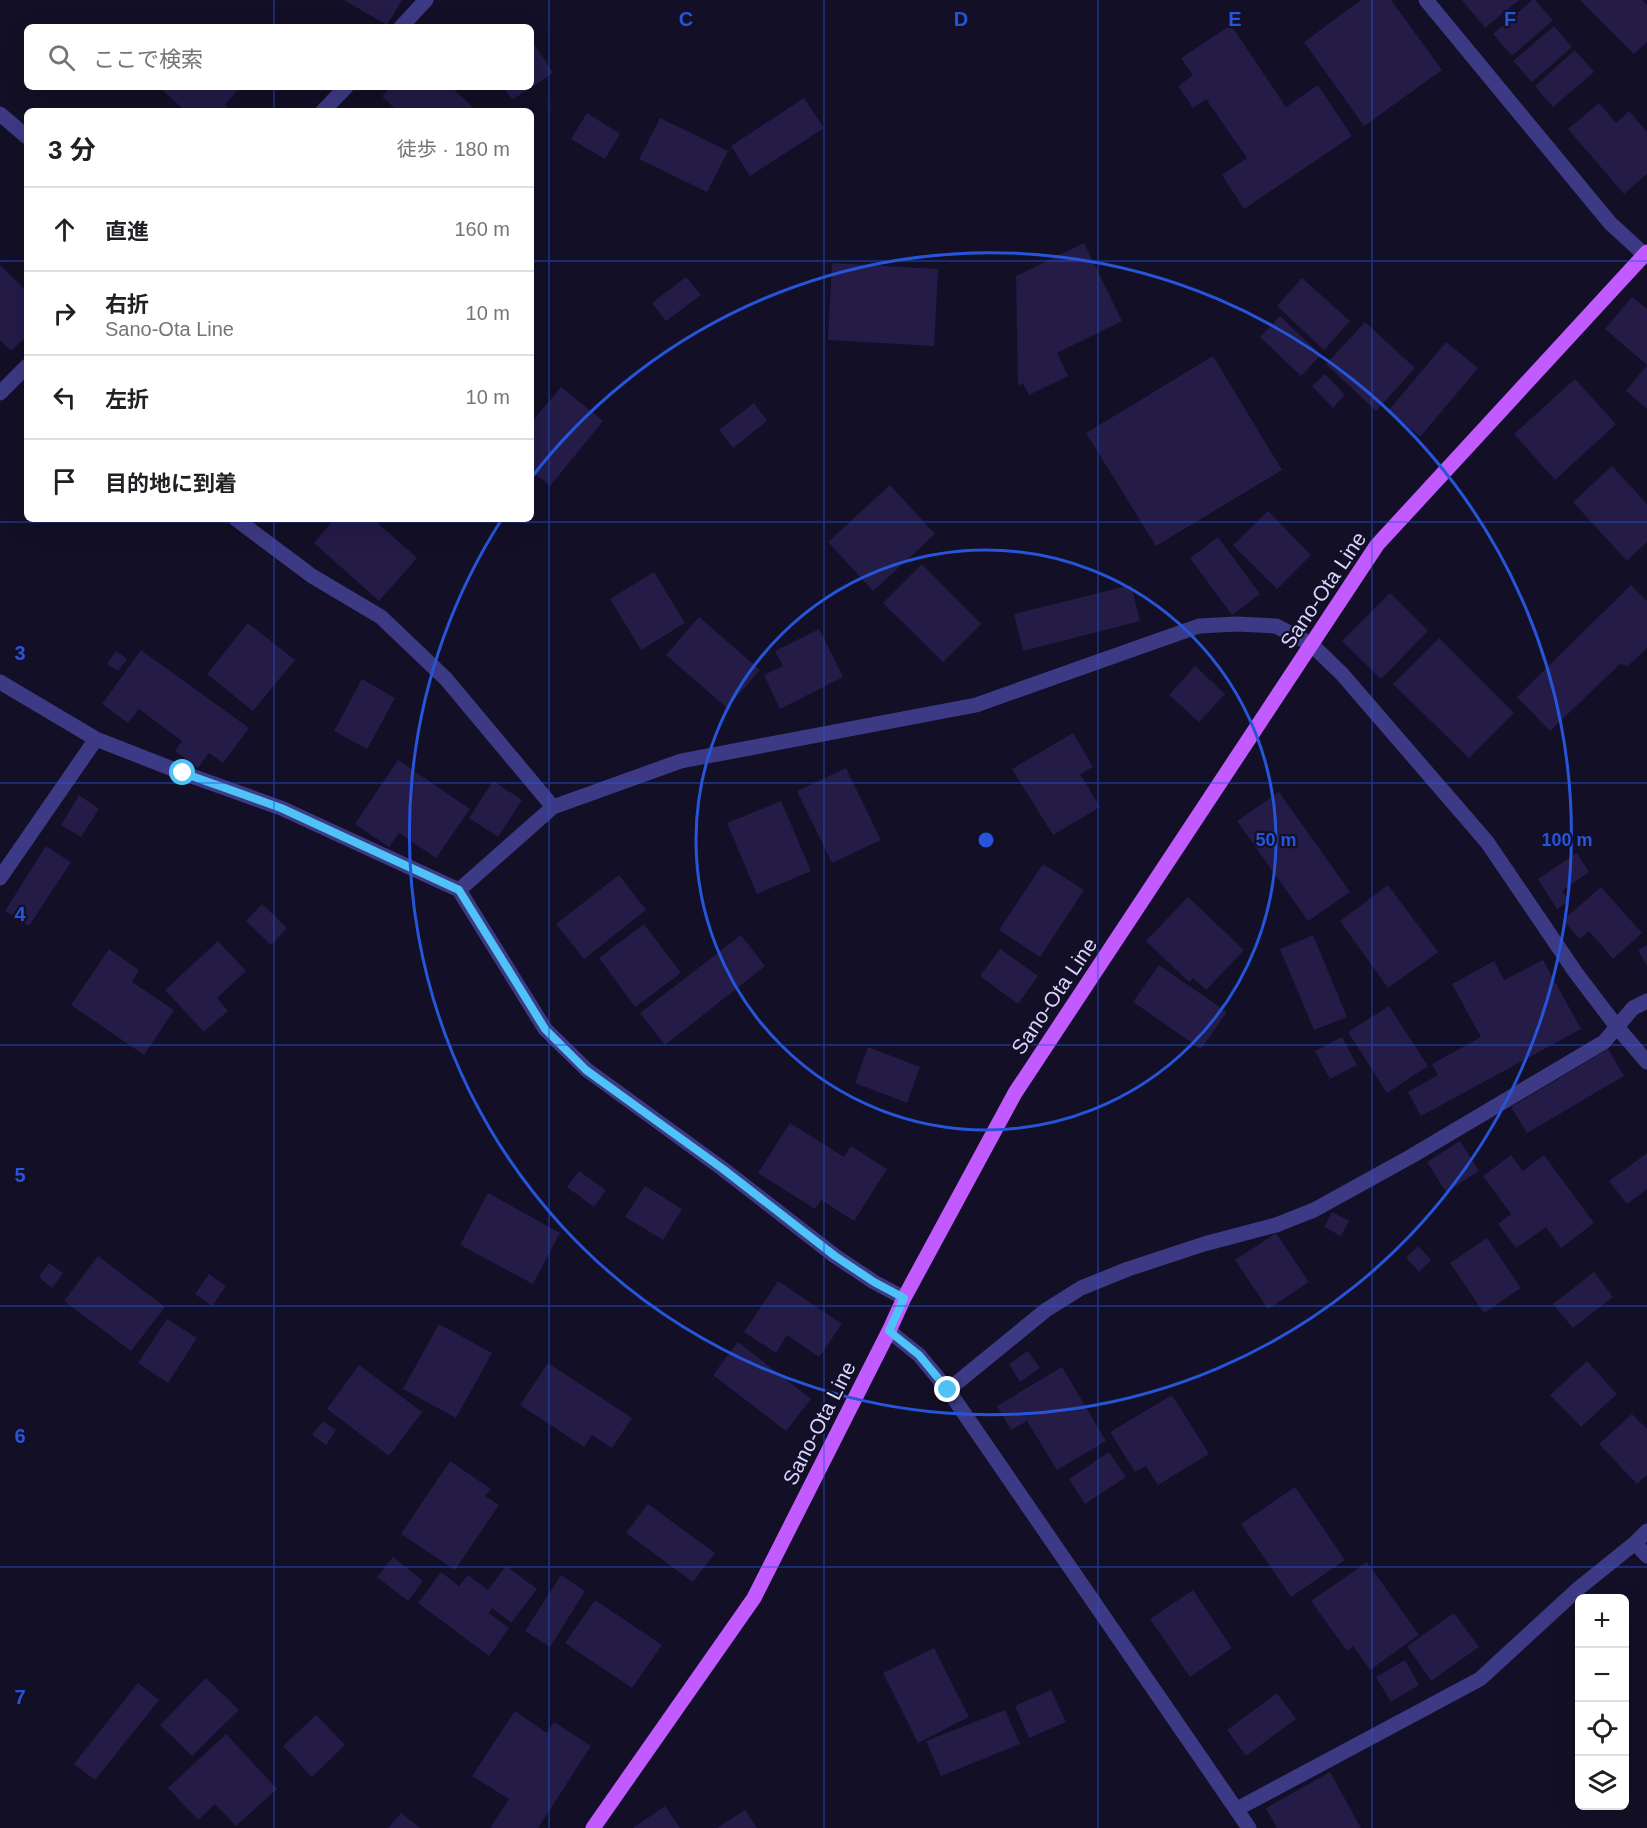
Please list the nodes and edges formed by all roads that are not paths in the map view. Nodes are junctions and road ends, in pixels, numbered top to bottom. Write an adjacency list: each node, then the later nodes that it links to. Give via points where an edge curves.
1 (426, 0): 3 (street)
2 (1426, 0): 8 (street, via 1610,223)
3 (404, 24)
4 (343, 90): 5 (street)
5 (327, 108)
6 (0, 114): 7 (street)
7 (24, 134)
8 (1646, 255): 12 (main road, Sano-Ota Line, via 1377,545)
9 (24, 369): 10 (street)
10 (0, 393)
11 (240, 522): 15 (street, via 312,576 381,616 446,679)
12 (1311, 644): 15 (street, via 1276,626 1199,626 976,705 681,761); 19 (street, via 1342,674 1487,842); 21 (main road, Sano-Ota Line, via 1015,1093)
13 (0, 682): 14 (street)
14 (96, 739): 16 (street); 17 (street, via 281,808)
15 (553, 807): 17 (street)
16 (0, 878)
17 (459, 890): 21 (street, via 545,1029 586,1070 835,1256)
18 (1647, 1001): 19 (street, via 1633,1008)
19 (1617, 1027): 20 (street); 23 (street, via 1604,1042 1314,1210 1081,1287)
20 (1647, 1062)
21 (904, 1298): 22 (main road, Sano-Ota Line)
22 (889, 1331): 23 (street, via 919,1355); 28 (main road, Sano-Ota Line, via 754,1598)
23 (948, 1390): 27 (street)
24 (1647, 1531): 25 (street)
25 (1635, 1543): 26 (street); 27 (street, via 1579,1588 1480,1679)
26 (1647, 1556)
27 (1237, 1809): 29 (street)
28 (593, 1828)
29 (1249, 1828)

